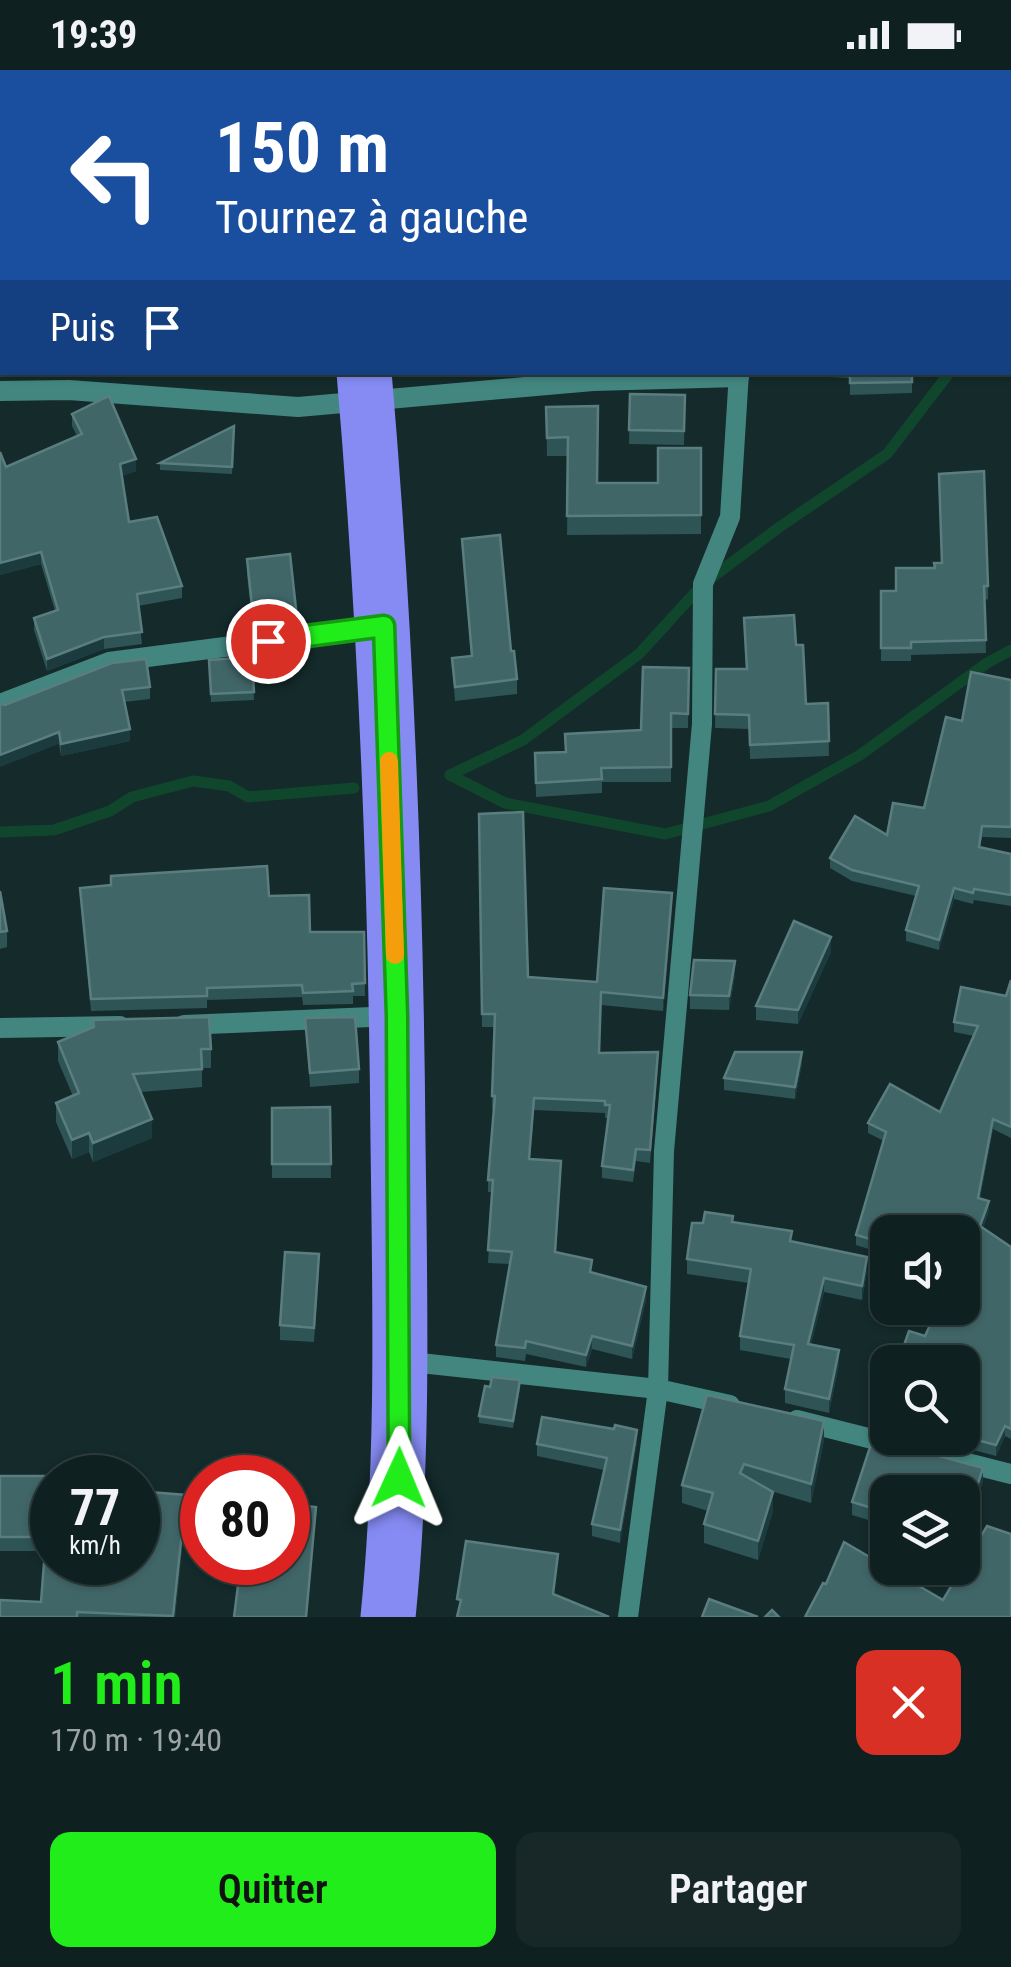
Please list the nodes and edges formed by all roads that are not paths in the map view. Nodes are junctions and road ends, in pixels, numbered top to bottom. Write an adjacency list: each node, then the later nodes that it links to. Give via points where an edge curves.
1 (739, 375): 2 (street); 9 (street, via 730,517 703,584 702,724 664,1151)
2 (366, 386): 3 (street, via 298,407); 4 (highway)
3 (0, 390)
4 (384, 626): 5 (street, via 109,662); 6 (highway)
5 (0, 704)
6 (397, 1016): 7 (street); 8 (highway)
7 (0, 1028)
8 (400, 1361): 9 (street); 11 (highway, via 398,1517)
9 (658, 1389): 10 (street); 12 (street)
10 (1011, 1474)
11 (388, 1617)
12 (628, 1617)

